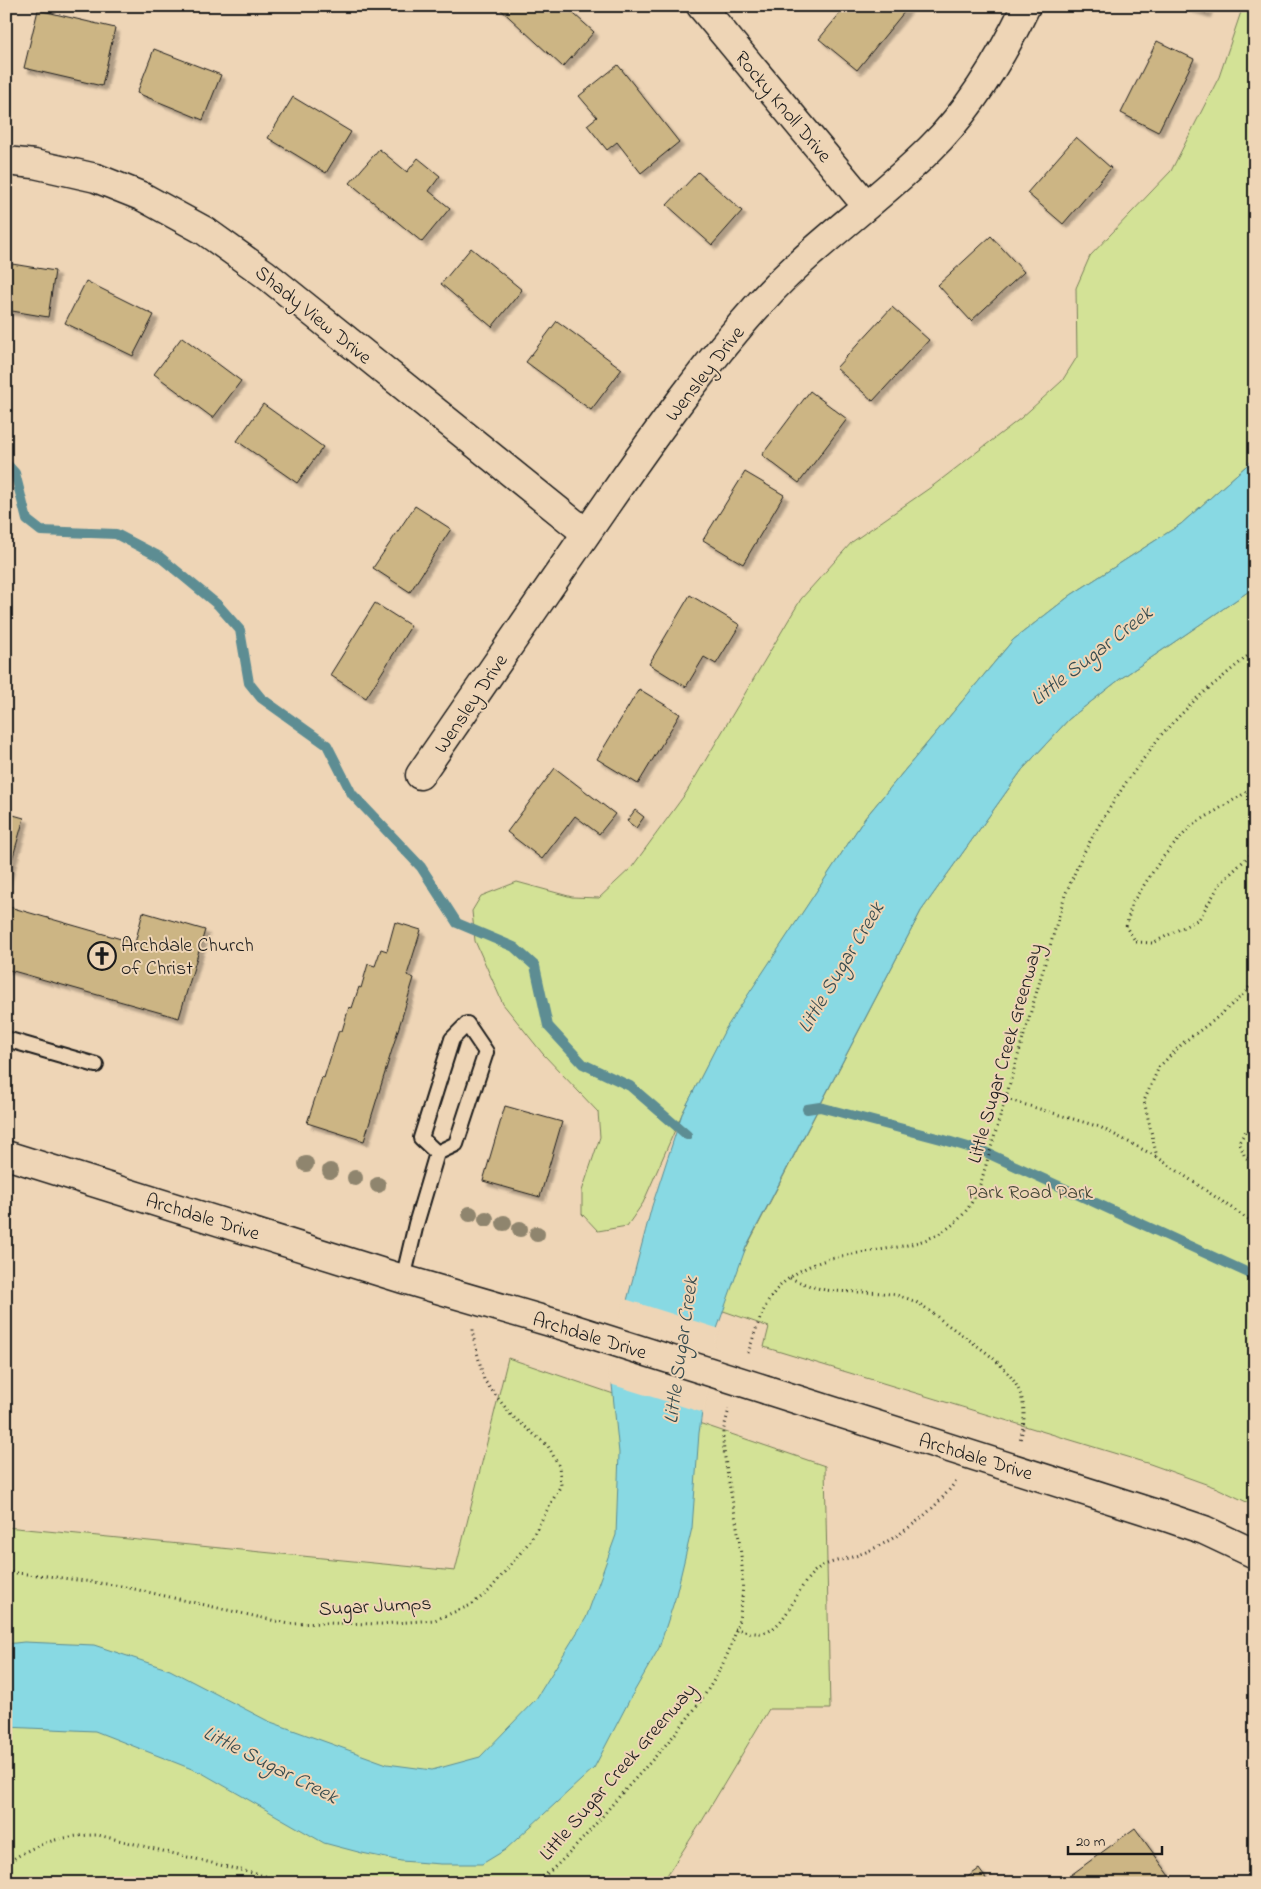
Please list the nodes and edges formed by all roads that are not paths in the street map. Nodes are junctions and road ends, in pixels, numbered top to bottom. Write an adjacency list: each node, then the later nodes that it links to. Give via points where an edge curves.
1 (701, 6): 4 (street, Rocky Knoll Drive)
2 (1026, 6): 4 (street, Wensley Drive, via 1008,44 973,99 932,148)
3 (6, 161): 5 (street, Shady View Drive, via 96,178 141,196 205,231 265,274)
4 (866, 205): 5 (street, Wensley Drive, via 761,301 703,371)
5 (586, 533): 6 (street, Wensley Drive)
6 (420, 776)
7 (6, 1039): 8 (lane)
8 (96, 1065)
9 (437, 1153): 9 (lane, via 456,1144 486,1052 467,1024 452,1040 421,1138); 11 (lane)
10 (6, 1155): 11 (street, Archdale Drive)
11 (403, 1279): 12 (street, Archdale Drive, bridge, via 571,1328 1012,1467 1204,1530)
12 (1255, 1554)

